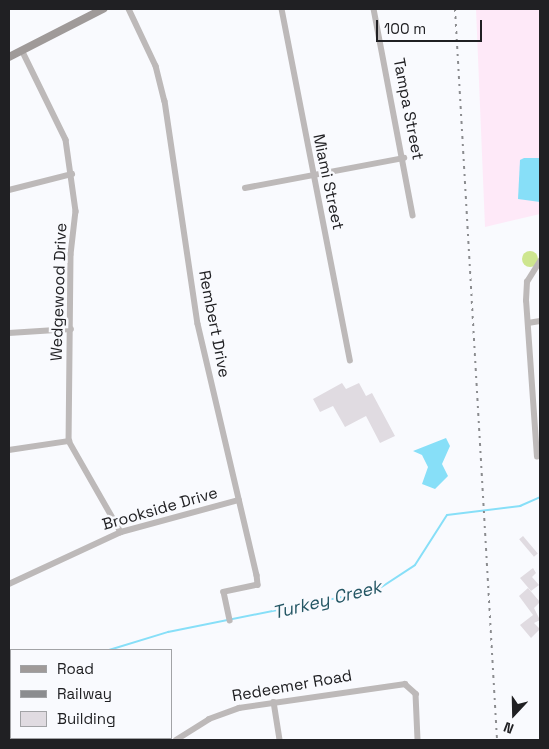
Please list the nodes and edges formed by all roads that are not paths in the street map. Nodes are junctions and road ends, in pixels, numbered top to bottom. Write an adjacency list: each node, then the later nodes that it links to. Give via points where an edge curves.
1 (103, 9): 5 (street)
2 (129, 9): 23 (street, Rembert Drive, via 156,66 165,101 198,324)
3 (282, 9): 9 (street, Miami Street)
4 (374, 9): 7 (street, Tampa Street)
5 (22, 50): 6 (street); 8 (street, Wedgewood Drive, via 66,140)
6 (9, 57)
7 (404, 158): 9 (street); 12 (street, Tampa Street)
8 (72, 174): 11 (street); 16 (street, Wedgewood Drive, via 76,211)
9 (312, 176): 10 (street); 18 (street, Miami Street)
10 (245, 188)
11 (9, 190)
12 (413, 215)
13 (540, 260): 15 (street, via 527,282)
14 (540, 321): 15 (street)
15 (528, 323): 19 (street)
16 (71, 329): 17 (street); 20 (street, Wedgewood Drive)
17 (9, 333)
18 (350, 360)
19 (537, 386): 22 (street)
20 (69, 441): 21 (street); 24 (street)
21 (9, 450)
22 (537, 457)
23 (239, 500): 24 (street, Brookside Drive); 26 (street, Rembert Drive, via 258,585 224,592)
24 (121, 532): 25 (street, Brookside Drive)
25 (9, 584)
26 (230, 620)
27 (274, 702): 28 (street, Redeemer Road, via 209,719); 29 (street); 30 (street, Redeemer Road, via 405,684 416,694)
28 (176, 740)
29 (280, 740)
30 (418, 740)

